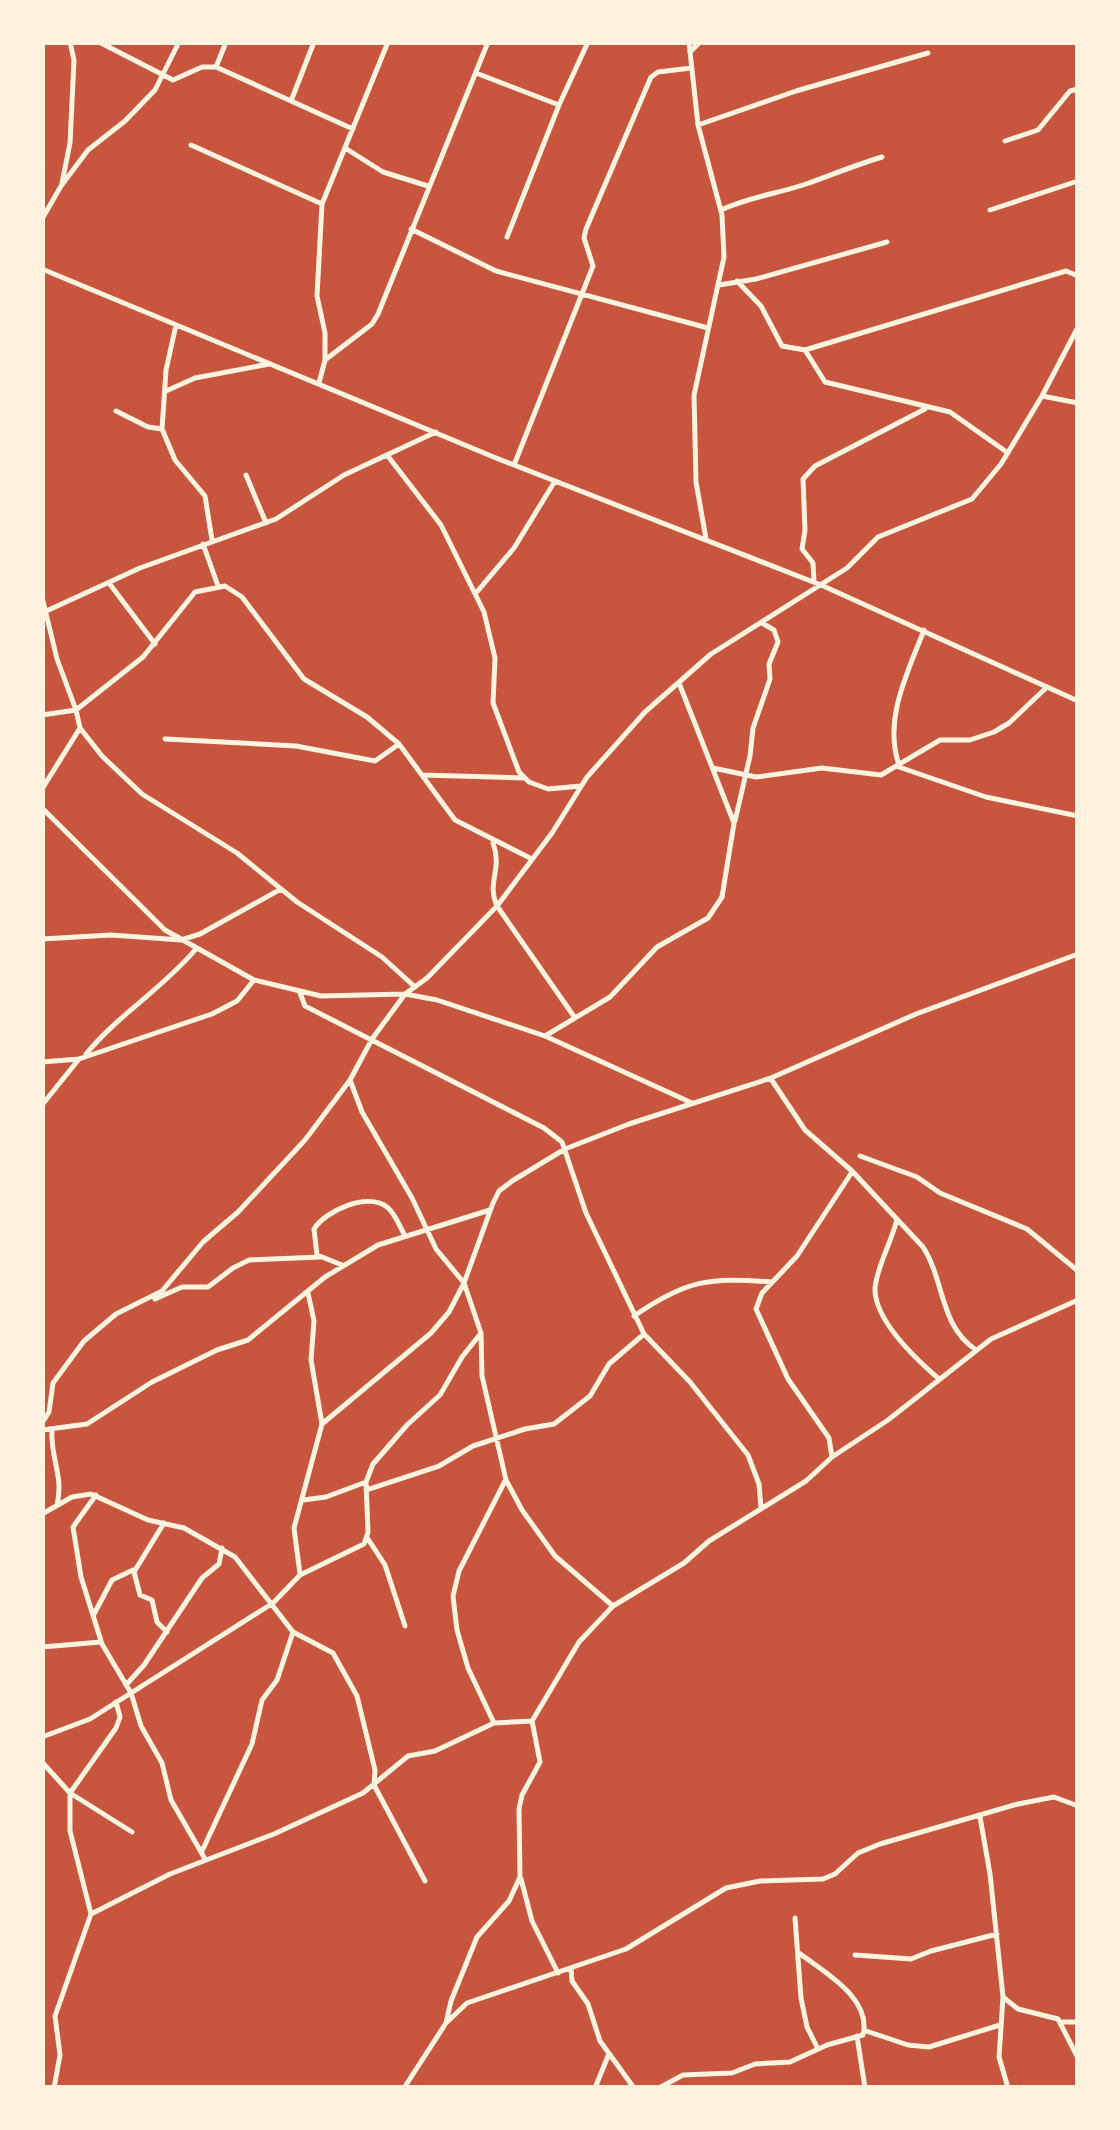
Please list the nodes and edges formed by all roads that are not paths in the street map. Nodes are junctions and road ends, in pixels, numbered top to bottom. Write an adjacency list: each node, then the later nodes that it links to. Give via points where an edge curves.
1 (70, 42): 27 (street, via 70,143)
2 (100, 42): 16 (street)
3 (180, 42): 16 (street)
4 (226, 42): 13 (street)
5 (314, 42): 18 (street)
6 (388, 42): 21 (street)
7 (488, 42): 15 (street)
8 (588, 42): 19 (street)
9 (688, 42): 11 (street)
10 (700, 42): 11 (street)
11 (690, 52): 14 (street)
12 (928, 54): 20 (street)
13 (216, 66): 16 (street, via 179,80); 18 (street)
14 (691, 68): 20 (street); 40 (street, via 651,77 586,229 593,266)
15 (476, 73): 19 (street); 28 (street)
16 (162, 75): 27 (street)
17 (1078, 89): 22 (street, via 1038,130)
18 (292, 101): 21 (street)
19 (559, 105): 34 (street)
20 (698, 125): 30 (street)
21 (353, 128): 24 (street)
22 (1005, 141)
23 (190, 145): 29 (street)
24 (345, 148): 28 (street, via 383,172); 29 (street)
25 (882, 158): 30 (street)
26 (1078, 181): 31 (street)
27 (62, 186): 32 (street)
28 (428, 186): 33 (street)
29 (322, 204): 45 (street, via 317,296)
30 (721, 210): 39 (street)
31 (990, 210)
32 (42, 220)
33 (411, 229): 40 (street, via 496,271); 45 (street, via 372,324)
34 (507, 236)
35 (887, 242): 38 (street)
36 (42, 269): 41 (street)
37 (1078, 276): 44 (street, via 1066,271)
38 (738, 281): 39 (street); 44 (street, via 761,306 782,346)
39 (719, 285): 43 (street)
40 (584, 294): 43 (street); 57 (street)
41 (176, 325): 46 (street); 48 (street)
42 (1078, 326): 49 (street)
43 (708, 328): 61 (street, via 693,421)
44 (805, 350): 51 (street, via 825,382)
45 (325, 360): 47 (street)
46 (272, 363): 47 (street); 48 (street, via 195,378)
47 (319, 383): 54 (street)
48 (166, 392): 53 (street)
49 (1042, 396): 50 (street); 55 (street)
50 (1078, 403)
51 (927, 407): 55 (street, via 950,412); 65 (street, via 816,466 803,480 802,549)
52 (116, 411): 53 (street)
53 (162, 430): 62 (street, via 175,460 205,496)
54 (436, 432): 56 (street); 57 (street)
55 (1008, 454): 65 (street, via 972,499 878,538 847,568)
56 (387, 455): 60 (street); 67 (street, via 442,525)
57 (514, 466): 59 (street)
58 (246, 475): 60 (street)
59 (554, 481): 61 (street); 67 (street, via 514,548)
60 (266, 523): 62 (street)
61 (706, 539): 65 (street)
62 (212, 540): 63 (street)
63 (203, 544): 64 (street); 66 (street)
64 (109, 583): 69 (street); 72 (street)
65 (818, 583): 70 (street); 71 (street)
66 (218, 586): 72 (street, via 195,592); 80 (street, via 242,597 304,679)
67 (476, 593): 85 (street, via 495,658 495,711)
68 (42, 597): 69 (street)
69 (45, 612): 76 (street)
70 (762, 624): 73 (street, via 711,654); 84 (street, via 778,642)
71 (924, 630): 74 (street); 81 (street, via 895,717)
72 (155, 644): 76 (street)
73 (679, 683): 82 (street); 86 (street)
74 (1047, 687): 75 (street); 81 (street, via 994,732 940,740)
75 (1078, 701)
76 (76, 710): 77 (street); 78 (street)
77 (42, 715)
78 (80, 728): 87 (street); 93 (street, via 142,794)
79 (165, 739): 80 (street, via 296,746 374,761)
80 (399, 744): 83 (street)
81 (897, 766): 84 (street, via 876,775 822,768); 89 (street, via 986,797)
82 (713, 768): 84 (street); 90 (street)
83 (422, 775): 85 (street); 91 (street, via 454,820)
84 (745, 776): 90 (street)
85 (523, 778): 86 (street, via 548,790)
86 (581, 786): 92 (street)
87 (42, 789)
88 (42, 808): 96 (street)
89 (1078, 816)
90 (734, 823): 103 (street, via 722,897 708,918 657,948 610,997)
91 (492, 840): 92 (street); 94 (street)
92 (532, 859): 94 (street)
93 (282, 889): 96 (street); 100 (street)
94 (498, 906): 100 (street); 103 (street)
95 (42, 938): 96 (street)
96 (181, 940): 97 (street)
97 (195, 950): 99 (street); 106 (street)
98 (1078, 954): 108 (street, via 916,1014)
99 (254, 980): 101 (street); 106 (street, via 228,1007)
100 (415, 987): 102 (street)
101 (300, 993): 102 (street); 105 (street, via 306,1006)
102 (404, 994): 104 (street); 105 (street)
103 (575, 1018): 104 (street)
104 (546, 1036): 110 (street)
105 (372, 1039): 109 (street); 112 (street, via 544,1128)
106 (81, 1058): 107 (street); 111 (street)
107 (42, 1062)
108 (771, 1078): 110 (street); 114 (street, via 805,1130)
109 (350, 1080): 117 (street); 125 (street, via 305,1140)
110 (692, 1104): 112 (street)
111 (42, 1105)
112 (564, 1149): 115 (street, via 499,1191); 127 (street)
113 (860, 1156): 121 (street, via 1027,1230)
114 (852, 1171): 116 (street); 122 (street, via 797,1256)
115 (490, 1210): 117 (street); 123 (street)
116 (898, 1219): 130 (street, via 928,1255 950,1322); 131 (street, via 876,1294 888,1324)
117 (426, 1229): 118 (street); 123 (street)
118 (405, 1236): 119 (street, via 384,1205 350,1205 314,1226); 120 (street)
119 (320, 1258): 120 (street); 125 (street, via 249,1260 208,1287)
120 (342, 1266): 124 (street)
121 (1078, 1271)
122 (772, 1282): 127 (street, via 714,1279 673,1291); 138 (street, via 758,1300 758,1317 788,1379 822,1424)
123 (464, 1283): 128 (street); 134 (street, via 431,1333)
124 (308, 1293): 134 (street, via 314,1321 310,1360); 136 (street, via 248,1340 152,1382 87,1424)
125 (151, 1298): 133 (street, via 116,1314 84,1342)
126 (1078, 1300): 130 (street)
127 (634, 1316): 129 (street)
128 (481, 1333): 137 (street, via 482,1376); 140 (street, via 440,1395 373,1464)
129 (644, 1334): 137 (street, via 563,1418); 144 (street, via 748,1455)
130 (976, 1350): 131 (street)
131 (940, 1379): 138 (street)
132 (42, 1386): 133 (street)
133 (50, 1395): 135 (street)
134 (322, 1424): 142 (street)
135 (42, 1426): 136 (street)
136 (52, 1430): 143 (street, via 62,1482)
137 (499, 1439): 139 (street); 140 (street, via 438,1466)
138 (832, 1457): 144 (street)
139 (506, 1480): 152 (street, via 556,1556); 163 (street, via 453,1596 468,1668)
140 (366, 1486): 142 (street); 147 (street)
141 (96, 1496): 143 (street); 146 (street); 153 (street, via 73,1527)
142 (303, 1500): 150 (street, via 294,1528)
143 (56, 1506): 145 (street)
144 (761, 1508): 152 (street)
145 (42, 1514)
146 (164, 1523): 148 (street); 149 (street)
147 (368, 1539): 150 (street); 154 (street, via 385,1565)
148 (222, 1548): 151 (street); 155 (street, via 219,1564)
149 (134, 1570): 153 (street, via 112,1580); 155 (street, via 140,1594 152,1600)
150 (300, 1575): 151 (street)
151 (273, 1603): 156 (street); 160 (street)
152 (613, 1606): 162 (street, via 579,1642)
153 (94, 1614): 157 (street)
154 (404, 1626)
155 (167, 1632): 159 (street)
156 (293, 1632): 166 (street, via 334,1653 357,1696); 171 (street, via 277,1680 263,1696 252,1744)
157 (101, 1642): 158 (street); 159 (street)
158 (42, 1647)
159 (126, 1685): 160 (street)
160 (131, 1693): 161 (street); 171 (street, via 171,1800)
161 (116, 1702): 164 (street); 167 (street, via 116,1728)
162 (532, 1721): 163 (street); 173 (street, via 540,1762 522,1795)
163 (494, 1723): 166 (street, via 435,1752 404,1758)
164 (42, 1738)
165 (42, 1762): 167 (street)
166 (374, 1785): 172 (street); 174 (street)
167 (70, 1793): 170 (street); 175 (street, via 70,1831)
168 (1078, 1806): 169 (street, via 1054,1797)
169 (980, 1817): 177 (street); 180 (street, via 869,1848 823,1879 726,1888 626,1949)
170 (132, 1832)
171 (202, 1851): 172 (street)
172 (206, 1859): 175 (street)
173 (520, 1876): 181 (street, via 532,1921); 185 (street, via 509,1901 477,1937)
174 (425, 1881)
175 (91, 1914): 193 (street, via 55,2016 60,2055)
176 (795, 1918): 178 (street)
177 (997, 1934): 179 (street, via 912,1959); 182 (street)
178 (800, 1953): 187 (street, via 841,1984); 189 (street, via 801,1998)
179 (855, 1955)
180 (571, 1970): 181 (street); 190 (street)
181 (558, 1974): 185 (street, via 474,1999)
182 (1003, 1997): 183 (street, via 1018,2009); 186 (street)
183 (1062, 2022): 184 (street); 191 (street)
184 (1078, 2022)
185 (446, 2023): 194 (street)
186 (1000, 2025): 187 (street, via 929,2047); 192 (street, via 1000,2058)
187 (866, 2031): 188 (street)
188 (857, 2035): 189 (street); 198 (street)
189 (818, 2048): 197 (street, via 790,2062 683,2076)
190 (608, 2056): 195 (street); 196 (street)
191 (1078, 2058)
192 (1010, 2085)
193 (54, 2088)
194 (404, 2088)
195 (595, 2088)
196 (634, 2088)
197 (659, 2088)
198 (865, 2088)

